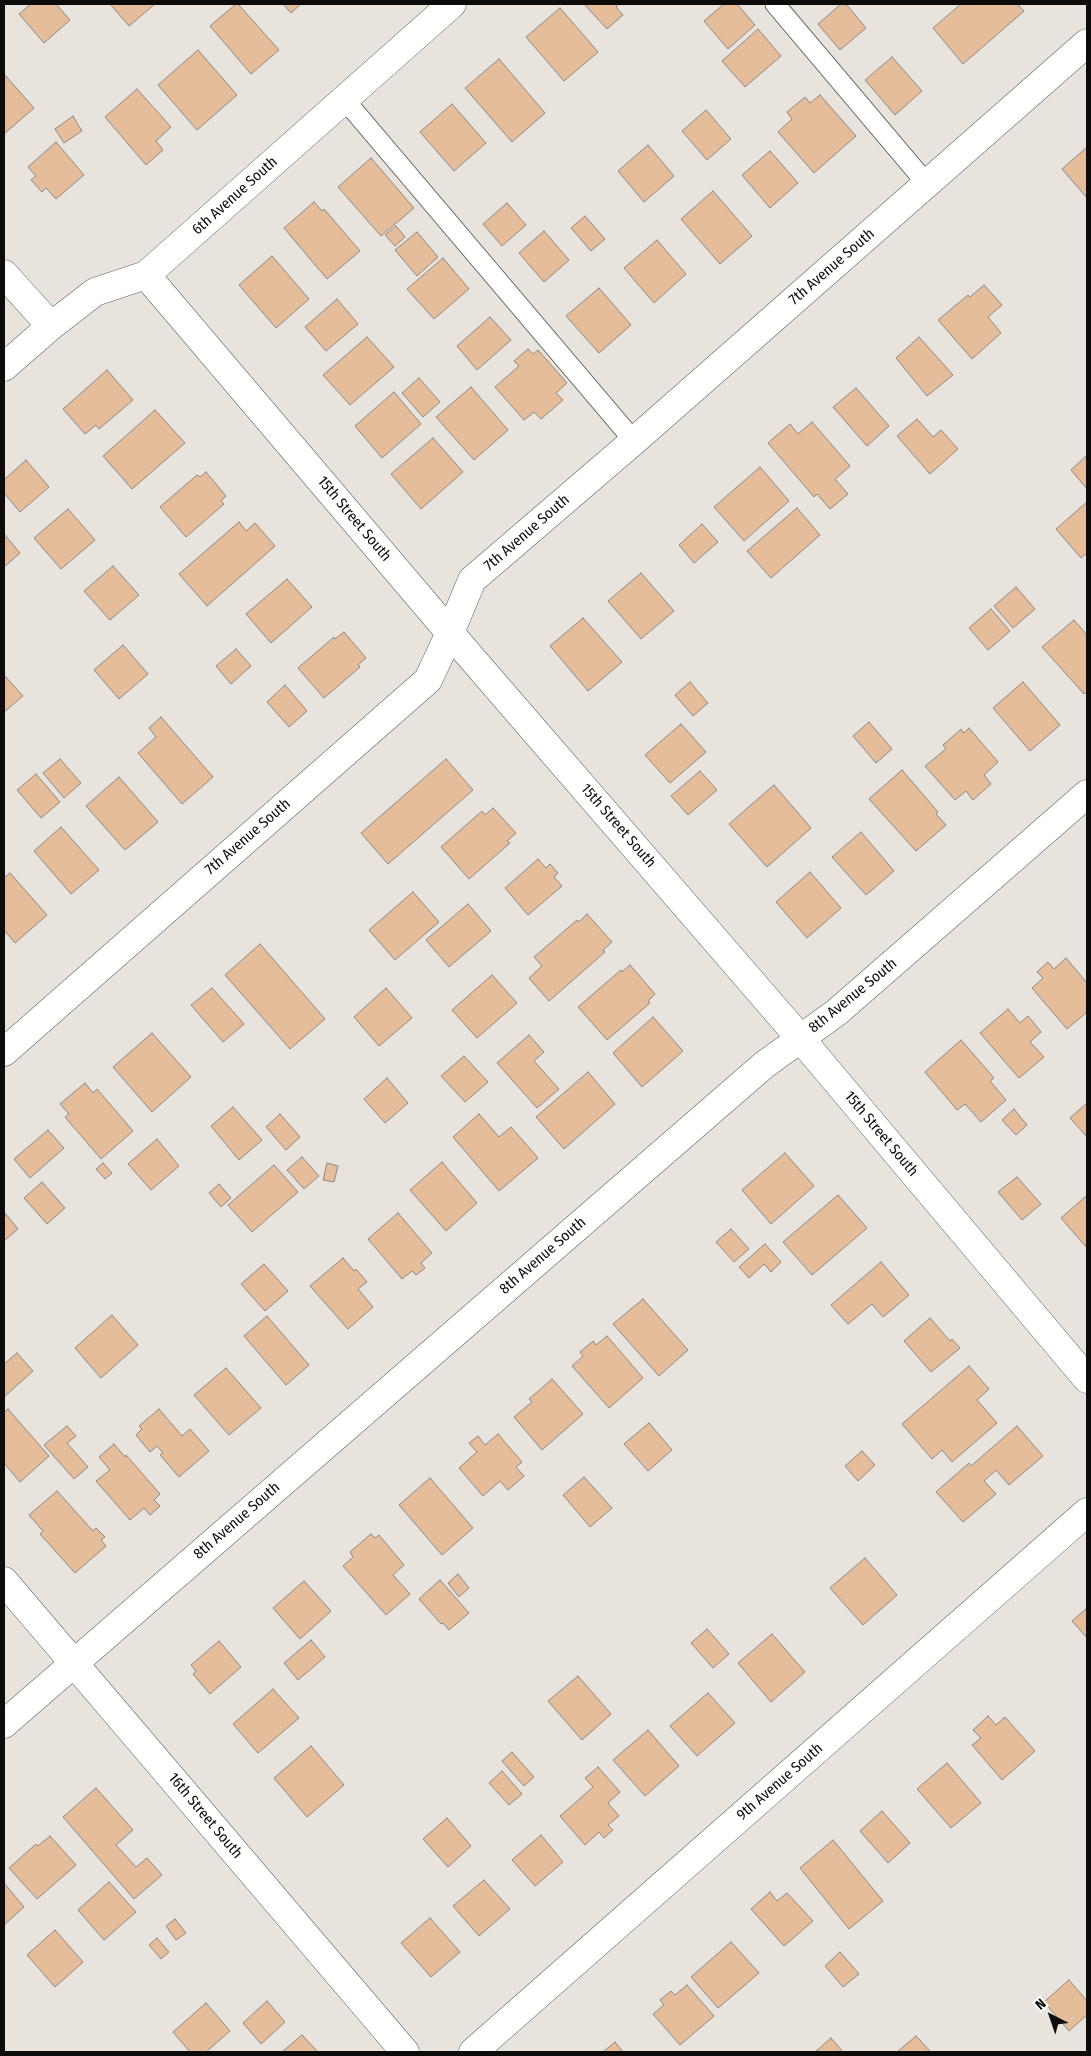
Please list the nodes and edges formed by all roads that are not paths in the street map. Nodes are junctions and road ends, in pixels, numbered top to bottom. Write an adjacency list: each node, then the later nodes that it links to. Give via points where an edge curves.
1 (452, 4): 4 (street, 6th Avenue South)
2 (775, 4): 5 (lane)
3 (1087, 43): 5 (street, 7th Avenue South)
4 (344, 99): 7 (street, 6th Avenue South); 10 (lane)
5 (927, 184): 10 (street, 7th Avenue South)
6 (4, 274): 8 (street)
7 (146, 275): 8 (street, 6th Avenue South, via 95,292); 11 (street, 15th Street South)
8 (51, 326): 9 (street, 6th Avenue South)
9 (4, 367)
10 (634, 441): 11 (street, 7th Avenue South, via 472,580)
11 (450, 633): 13 (street, 15th Street South); 14 (street, 7th Avenue South, via 428,680)
12 (1087, 794): 13 (street, 8th Avenue South, via 837,1012)
13 (800, 1038): 15 (street, 15th Street South); 18 (street, 8th Avenue South, via 749,1078)
14 (4, 1052)
15 (1087, 1379)
16 (1087, 1512): 21 (street, 9th Avenue South)
17 (4, 1581): 18 (street, 16th Street South)
18 (74, 1662): 19 (street, 8th Avenue South); 20 (street, 16th Street South)
19 (4, 1724)
20 (405, 2052)
21 (473, 2052)

